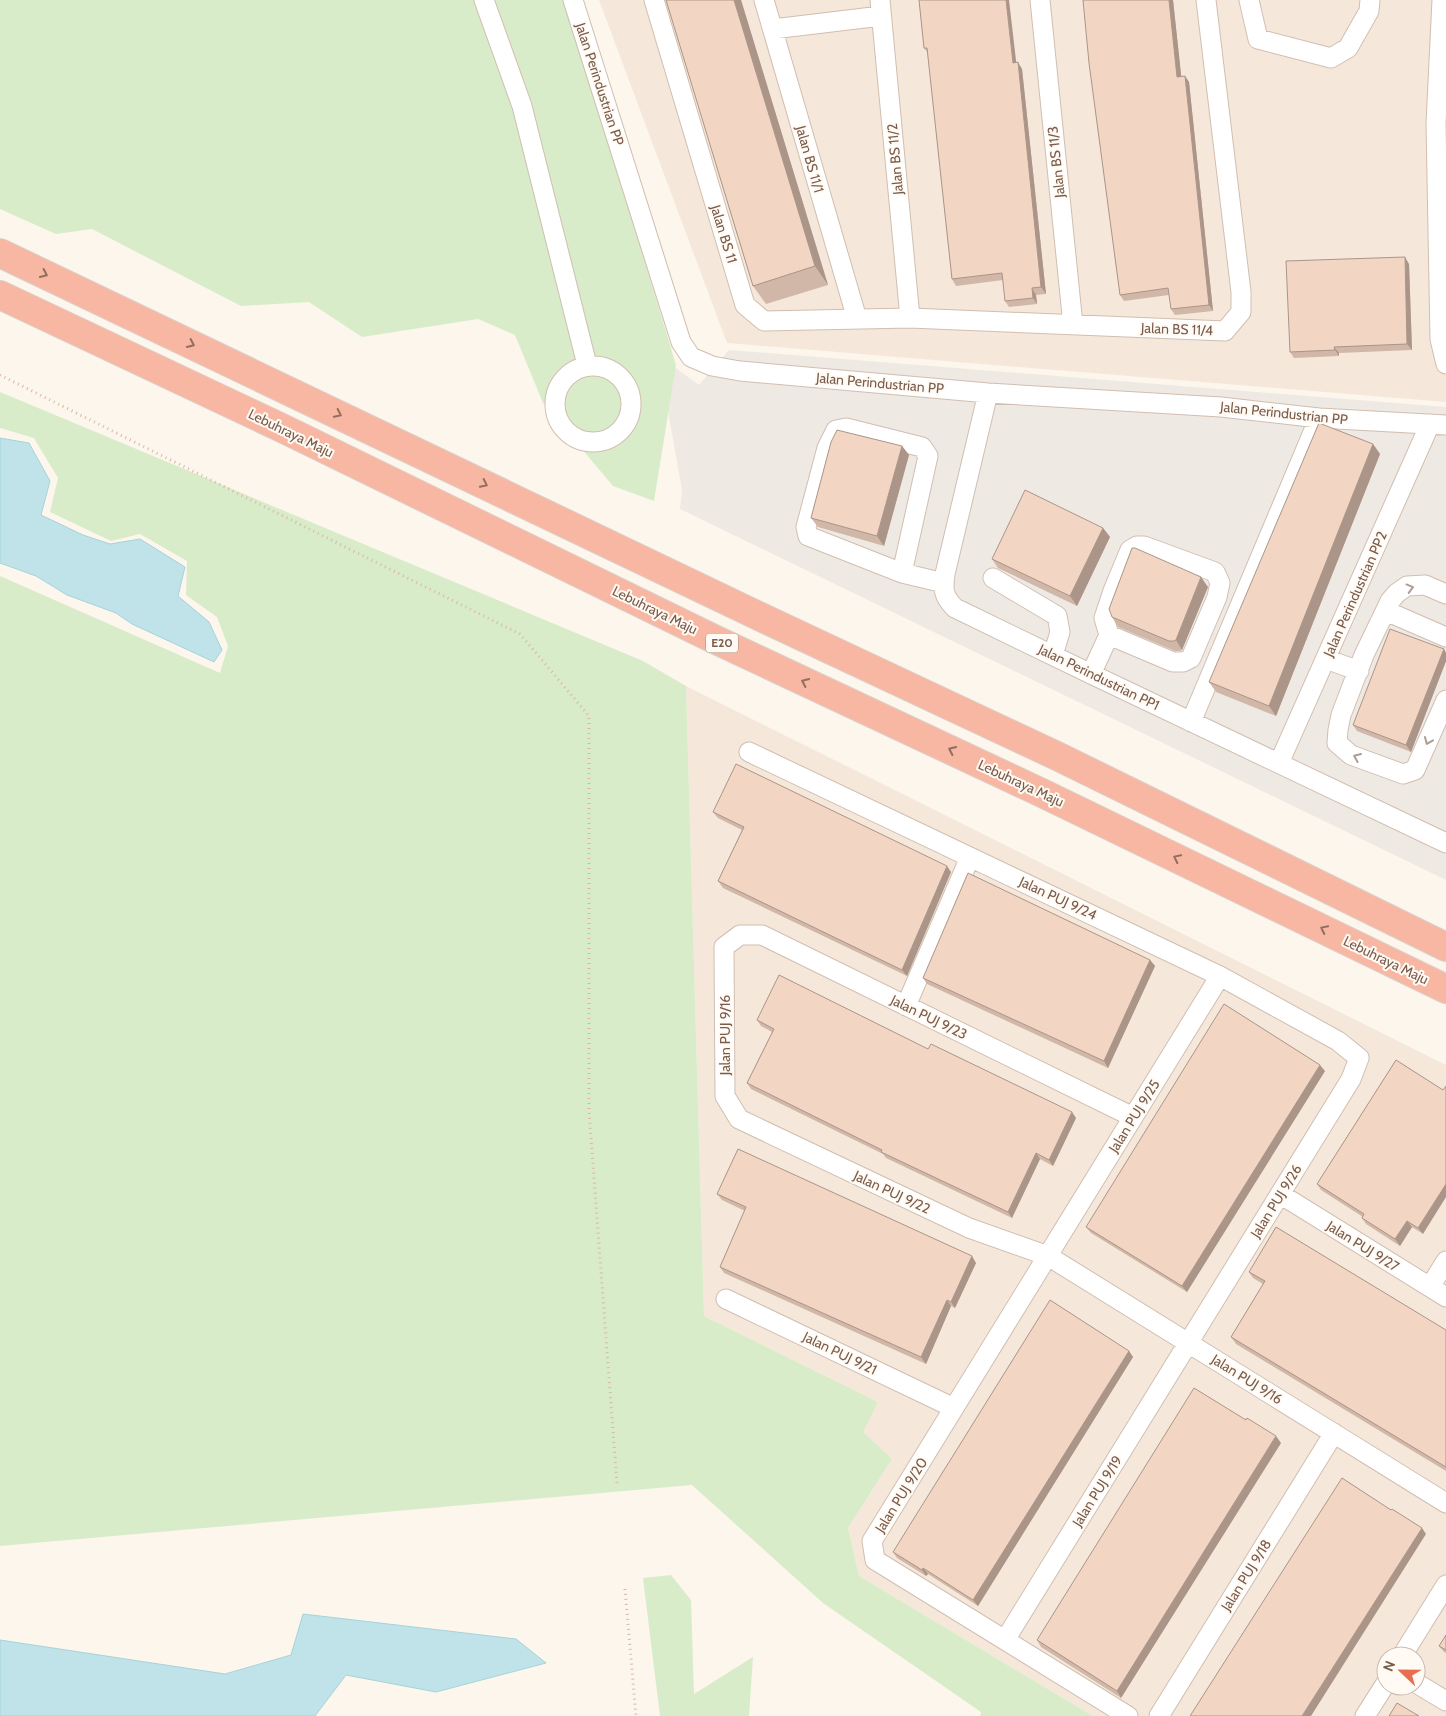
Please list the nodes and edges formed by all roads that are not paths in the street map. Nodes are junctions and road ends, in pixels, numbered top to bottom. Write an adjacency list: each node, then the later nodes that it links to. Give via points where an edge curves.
1 (484, 0): 18 (street, via 522,106)
2 (573, 0): 19 (street, Jalan Perindustrian PP, via 681,342 691,357 712,366 740,371)
3 (654, 0): 15 (street, Jalan BS 11, via 745,306 764,321)
4 (764, 0): 11 (street, Jalan BS 11/1)
5 (1040, 0): 16 (street, Jalan BS 11/3)
6 (1206, 0): 16 (street, Jalan BS 11/4, via 1241,312 1225,331)
7 (1249, 0): 8 (street, via 1258,39 1331,58 1348,48 1369,11)
8 (1370, 0)
9 (1442, 0): 17 (street, via 1436,123 1440,339)
10 (880, 8): 11 (street); 14 (street, Jalan BS 11/2)
11 (773, 29): 15 (street, Jalan BS 11/1)
12 (0, 254): 40 (highway, one-way to 40, via 1066,761)
13 (0, 295): 42 (highway, Lebuhraya Maju / E20, one-way to 13, via 1042,792 716,640 284,429)
14 (910, 318): 15 (street, Jalan BS 11); 16 (street, Jalan BS 11/4)
15 (856, 319)
16 (1073, 325)
17 (1446, 364)
18 (587, 365): 18 (street, via 603,366 618,374 628,386 632,402 629,418 620,432 607,440 590,443 575,439 562,428 555,414 560,382 572,371)
19 (988, 393): 20 (street, Jalan Perindustrian PP, via 1221,407); 24 (street)
20 (1319, 418): 21 (street, Jalan Perindustrian PP); 34 (street)
21 (1438, 424): 30 (street, Jalan Perindustrian PP2)
22 (902, 574): 22 (street, via 808,536 806,526 827,448 836,430 846,428 922,447 928,456); 24 (street)
23 (993, 578): 29 (street, via 1057,616 1060,632)
24 (944, 583): 29 (street, Jalan Perindustrian PP1, via 946,600 955,608)
25 (1446, 594): 26 (street, one-way to 25, via 1397,593 1407,586 1425,585)
26 (1386, 611): 28 (street); 31 (street)
27 (1109, 635): 27 (street, via 1104,618 1130,550 1136,546 1144,546 1215,572 1220,583 1217,597 1191,658 1173,662); 32 (street)
28 (1446, 637)
29 (1054, 655): 32 (street, Jalan Perindustrian PP1)
30 (1326, 659): 31 (street); 36 (street, Jalan Perindustrian PP2)
31 (1359, 670): 33 (street, one-way to 31, via 1415,770 1403,774 1351,755 1337,743 1341,715)
32 (1091, 674): 34 (street, Jalan Perindustrian PP1)
33 (1446, 700)
34 (1191, 722): 36 (street, Jalan Perindustrian PP1)
35 (749, 752): 38 (street, Jalan PUJ 9/24)
36 (1279, 763): 37 (street, Jalan Perindustrian PP1)
37 (1446, 843)
38 (970, 857): 41 (street, Jalan PUJ 9/24); 43 (street)
39 (724, 947): 43 (street, Jalan PUJ 9/23, via 740,935 762,934); 46 (street, Jalan PUJ 9/16, via 725,1096)
40 (1446, 947)
41 (1220, 976): 44 (street, Jalan PUJ 9/24, via 1338,1041); 45 (street, Jalan PUJ 9/25)
42 (1446, 989)
43 (906, 1006): 45 (street, Jalan PUJ 9/23)
44 (1359, 1058): 47 (street, Jalan PUJ 9/26, via 1351,1079)
45 (1133, 1117): 48 (street, Jalan PUJ 9/25)
46 (739, 1119): 48 (street, Jalan PUJ 9/22, via 969,1228)
47 (1280, 1194): 50 (street, Jalan PUJ 9/27); 53 (street, Jalan PUJ 9/26)
48 (1048, 1256): 53 (street, Jalan PUJ 9/16); 54 (street, Jalan PUJ 9/20)
49 (1446, 1261): 50 (street)
50 (1430, 1287): 51 (street, Jalan PUJ 9/27)
51 (1446, 1297)
52 (726, 1299): 54 (street, Jalan PUJ 9/21)
53 (1188, 1343): 55 (street, Jalan PUJ 9/16); 58 (street, Jalan PUJ 9/19)
54 (954, 1408): 58 (street, Jalan PUJ 9/20, via 872,1540 875,1560)
55 (1334, 1433): 56 (street, Jalan PUJ 9/16); 64 (street, Jalan PUJ 9/18)
56 (1446, 1503)
57 (1446, 1585): 59 (street)
58 (1005, 1640): 63 (street, Jalan PUJ 9/20)
59 (1408, 1646)
60 (1426, 1689): 62 (street)
61 (1378, 1696): 65 (street)
62 (1446, 1701)
63 (1128, 1716)
64 (1159, 1716)
65 (1365, 1716)

